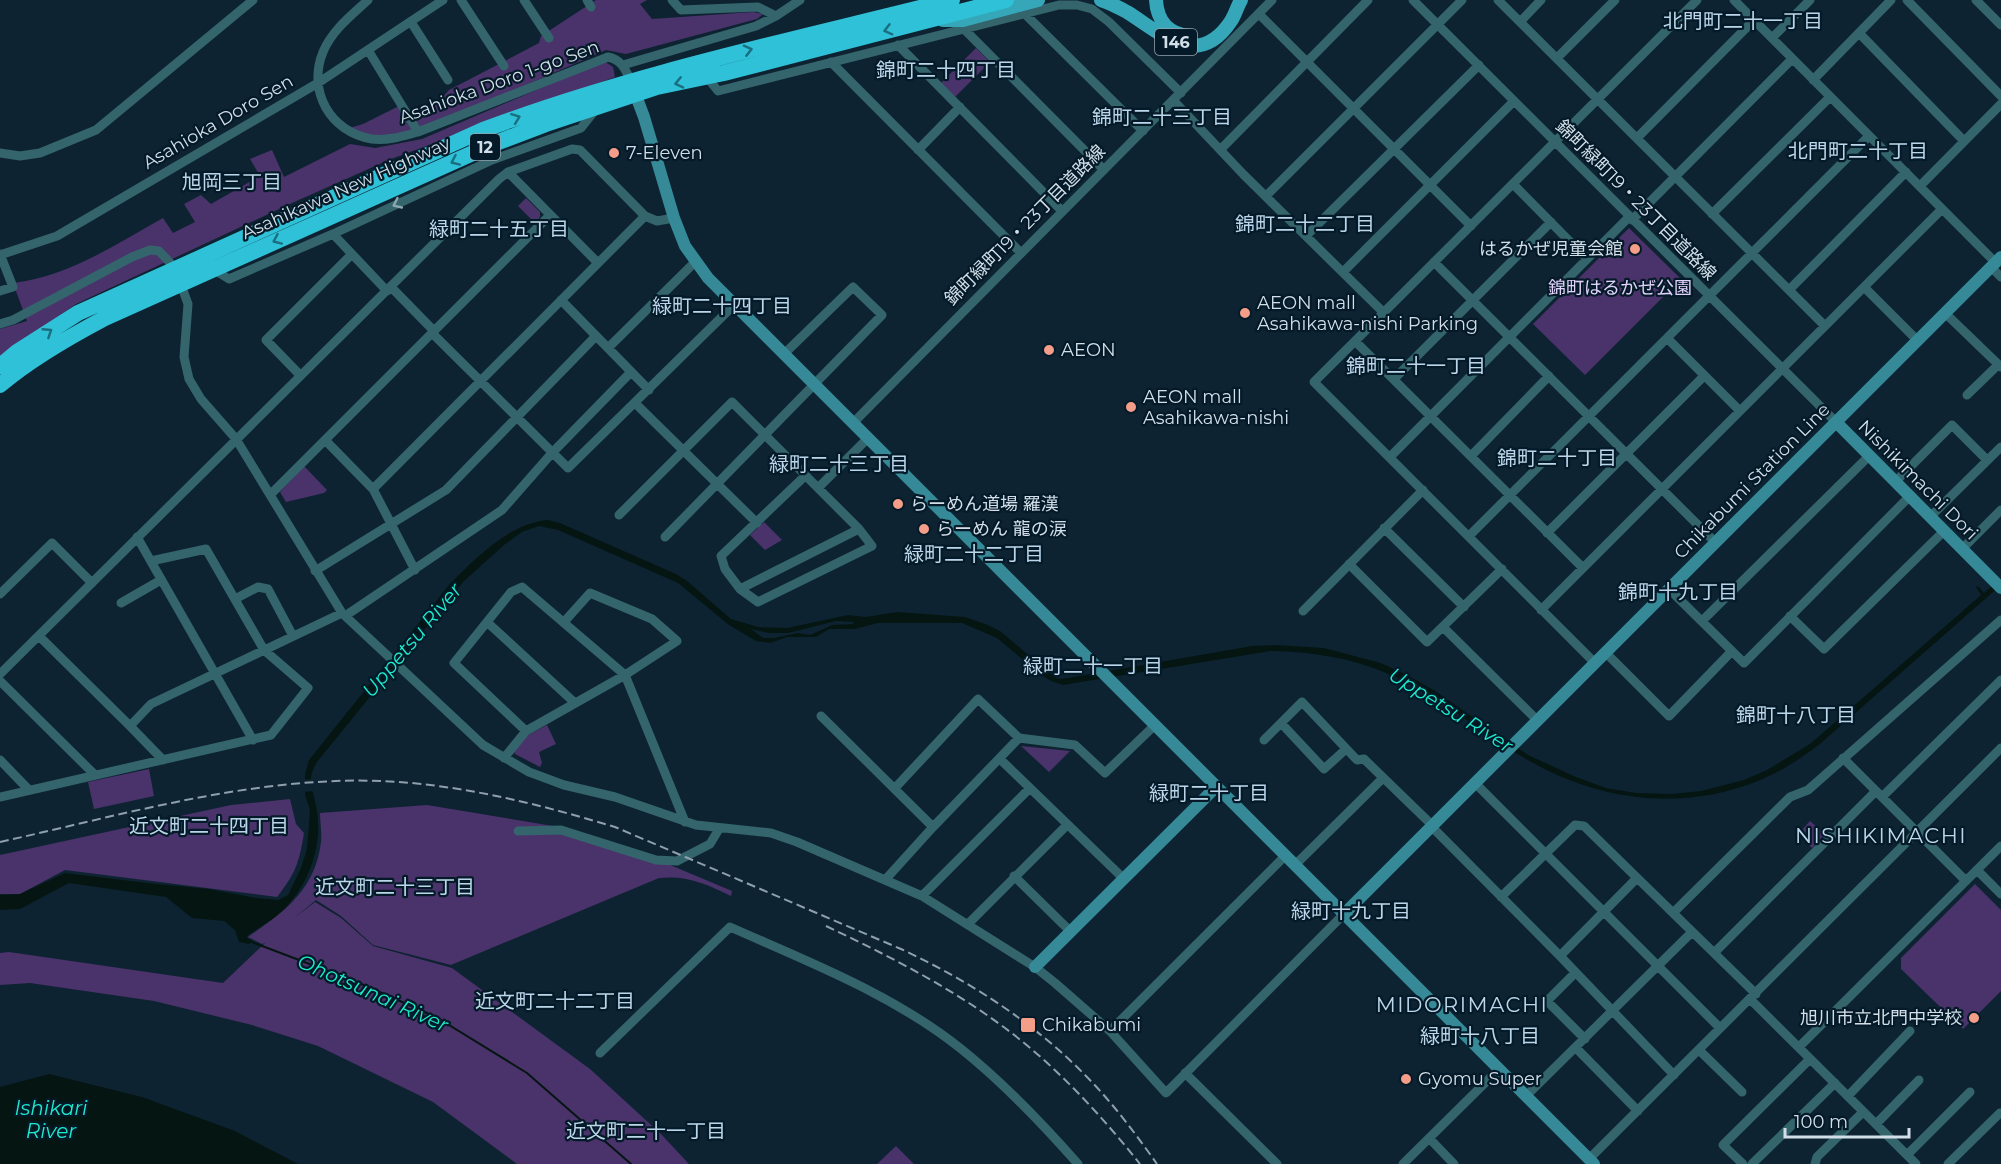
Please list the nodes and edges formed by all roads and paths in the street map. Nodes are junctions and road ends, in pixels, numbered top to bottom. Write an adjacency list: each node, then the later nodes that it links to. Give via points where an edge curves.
1 (253, 0): 75 (street, via 96,129 40,153)
2 (368, 0): 54 (street, Asahioka Doro 1-go Sen, via 339,27 324,50)
3 (443, 0): 34 (street, Asahioka Doro Sen)
4 (461, 0): 50 (street)
5 (524, 0): 40 (street)
6 (800, 0): 31 (street)
7 (936, 0): 28 (main road)
8 (952, 0): 28 (highway, Asahikawa New Highway / 12)
9 (1006, 0): 32 (highway, Asahikawa New Highway / 12)
10 (1038, 0): 32 (main road, via 963,20)
11 (1101, 0): 13 (main road, 146, via 1129,13 1167,39 1197,45 1220,35)
12 (1156, 0): 13 (main road, 146, via 1163,25 1172,32 1197,37 1212,32)
13 (1240, 0)
14 (1272, 0): 30 (street, 錦町緑町19・23丁目道路線)
15 (1368, 0): 46 (street)
16 (1413, 0): 36 (street, 錦町緑町19・23丁目道路線)
17 (1462, 0): 36 (street)
18 (1498, 0): 35 (street)
19 (1541, 0): 35 (street)
20 (1615, 0): 44 (street)
21 (1697, 0): 59 (street)
22 (1734, 0): 33 (street)
23 (1810, 0): 41 (street)
24 (1891, 0): 39 (street)
25 (1907, 0): 57 (street)
26 (1976, 0): 37 (street)
27 (675, 1): 31 (street, via 681,10 758,7)
28 (910, 10): 55 (highway, Asahikawa New Highway / 12, one-way to 28)
29 (1025, 14): 38 (street); 56 (street, via 1059,5 1092,9); 66 (street)
30 (1259, 14): 46 (street); 56 (street, 錦町緑町19・23丁目道路線)
31 (776, 16): 48 (street, via 756,26)
32 (927, 20): 51 (highway, Asahikawa New Highway / 12, one-way to 51)
33 (1754, 20): 41 (street); 69 (street)
34 (411, 22): 43 (street, Asahioka Doro Sen); 52 (street)
35 (1520, 22): 44 (street)
36 (1438, 24): 49 (street, 錦町緑町19・23丁目道路線); 65 (street)
37 (2001, 25)
38 (964, 29): 42 (street); 76 (street)
39 (1859, 33): 53 (street); 71 (street)
40 (549, 38)
41 (1772, 38): 45 (street)
42 (898, 45): 47 (street); 64 (street)
43 (368, 50): 54 (street, Asahioka Doro Sen); 67 (street)
44 (1557, 58): 59 (street)
45 (1792, 59): 53 (street); 79 (street)
46 (1307, 61): 65 (street); 72 (street)
47 (831, 63): 51 (street, via 718,91); 74 (street)
48 (623, 65): 55 (street, Asahioka Doro 1-go Sen); 67 (street, Asahioka Doro 1-go Sen, via 608,57)
49 (1479, 65): 61 (street, 錦町緑町19・23丁目道路線); 73 (street)
50 (504, 66)
51 (706, 76): 55 (highway, Asahikawa New Highway / 12, one-way to 55)
52 (448, 80)
53 (1814, 80): 58 (street)
54 (318, 83): 67 (street, Asahioka Doro 1-go Sen, via 326,110 346,129 385,140); 96 (street, Asahioka Doro Sen, via 57,236)
55 (633, 88): 63 (highway, Asahikawa New Highway / 12); 89 (main road); 106 (highway, Asahikawa New Highway / 12, one-way to 55, via 483,130 546,106)
56 (1181, 93): 60 (street, 錦町緑町19・23丁目道路線)
57 (2001, 96)
58 (1830, 97): 68 (street); 86 (street)
59 (1598, 99): 69 (street); 70 (street)
60 (1174, 101): 66 (street, 錦町緑町19・23丁目道路線); 72 (street)
61 (1514, 101): 70 (street, 錦町緑町19・23丁目道路線); 80 (street)
62 (2001, 104): 71 (street)
63 (598, 107): 93 (street, one-way to 93, via 580,128 492,160); 104 (highway, Asahikawa New Highway / 12, one-way to 104, via 493,144)
64 (960, 107): 74 (street); 85 (street)
65 (1354, 109): 73 (street); 83 (street)
66 (1143, 131): 76 (street, 錦町緑町19・23丁目道路線)
67 (418, 132)
68 (1869, 136): 78 (street); 97 (street)
69 (1637, 138): 79 (street)
70 (1554, 141): 81 (street); 90 (street, 錦町緑町19・23丁目道路線)
71 (1964, 141): 82 (street)
72 (1221, 149): 83 (street)
73 (1394, 149): 80 (street); 94 (street)
74 (918, 150): 95 (street)
75 (0, 153)
76 (1104, 170): 85 (street, 錦町緑町19・23丁目道路線)
77 (508, 172): 87 (street); 88 (street, via 572,149 580,150); 109 (street)
78 (1906, 172): 82 (street); 110 (street)
79 (1674, 176): 86 (street); 90 (street)
80 (1430, 184): 92 (street); 105 (street)
81 (1513, 184): 91 (street); 92 (street)
82 (1920, 186): 84 (street)
83 (1266, 196): 94 (street)
84 (1942, 209): 102 (street); 108 (street)
85 (1062, 211): 95 (street, 錦町緑町19・23丁目道路線)
86 (1712, 214): 97 (street)
87 (550, 215): 103 (street); 120 (street)
88 (645, 216): 89 (street, via 657,220); 103 (street)
89 (674, 218): 100 (main road)
90 (1630, 218): 99 (street); 112 (street, 錦町緑町19・23丁目道路線)
91 (1551, 222): 99 (street); 113 (street)
92 (1471, 226): 101 (street)
93 (333, 234): 98 (street); 104 (street, via 229,279)
94 (1306, 236): 105 (street)
95 (1021, 253): 147 (street, 錦町緑町19・23丁目道路線)
96 (0, 254): 111 (street, via 13,287)
97 (1752, 254): 110 (street); 112 (street)
98 (351, 255): 109 (street); 132 (street, via 266,340)
99 (1587, 259): 122 (street)
100 (695, 262): 115 (main road); 126 (street)
101 (1434, 262): 113 (street); 116 (street)
102 (1996, 262): 107 (street); 117 (main road, Chikabumi Station Line)
103 (598, 263): 114 (street)
104 (213, 268): 106 (highway, Asahikawa New Highway / 12)
105 (1343, 272): 116 (street)
106 (178, 276): 118 (street, via 159,251 150,250); 128 (highway, Asahikawa New Highway / 12, one-way to 106, via 78,313); 137 (highway, Asahikawa New Highway / 12, via 70,337); 150 (street, via 188,304 184,357 189,379)
107 (2001, 277)
108 (1864, 287): 119 (street); 125 (street)
109 (389, 289): 120 (street); 132 (street)
110 (1789, 290): 119 (street)
111 (0, 291)
112 (1709, 296): 123 (street); 130 (street, 錦町緑町19・23丁目道路線)
113 (1472, 299): 122 (street); 135 (street)
114 (561, 300): 121 (street); 136 (street)
115 (734, 305): 127 (main road); 139 (street)
116 (1384, 313): 124 (street)
117 (1945, 313): 125 (main road, Chikabumi Station Line); 129 (street)
118 (0, 324)
119 (1825, 326): 130 (street)
120 (433, 332): 136 (street); 151 (street)
121 (596, 336): 126 (street); 145 (street)
122 (1510, 336): 133 (street); 144 (street)
123 (1666, 338): 134 (street); 143 (street)
124 (1355, 341): 135 (street); 158 (street, via 1314,382)
125 (1918, 341): 146 (main road, Chikabumi Station Line)
126 (608, 348): 131 (street)
127 (784, 354): 138 (main road); 138 (street, via 853,287 882,315)
128 (0, 366)
129 (2000, 366): 140 (street)
130 (1782, 369): 142 (street); 146 (street, 錦町緑町19・23丁目道路線)
131 (631, 372): 139 (street); 154 (street)
132 (300, 375): 150 (street)
133 (1549, 376): 143 (street); 156 (street)
134 (1704, 376): 142 (street); 155 (street)
135 (1394, 379): 144 (street)
136 (481, 381): 145 (street); 164 (street)
137 (0, 385)
138 (815, 385): 147 (main road); 148 (street)
139 (649, 390): 141 (street)
140 (1967, 395)
141 (635, 403): 153 (street); 154 (street, via 568,468)
142 (1740, 411): 165 (street)
143 (1588, 416): 155 (street); 168 (street)
144 (1431, 417): 156 (street); 158 (street)
145 (517, 418): 154 (street); 174 (street, via 446,490)
146 (1836, 422): 157 (main road, Nishikimachi Dori); 182 (main road, Chikabumi Station Line)
147 (853, 423): 149 (main road)
148 (765, 435): 153 (street, via 732,402); 160 (street); 162 (street)
149 (868, 438): 163 (street); 223 (main road)
150 (236, 439): 167 (street); 180 (street)
151 (325, 440): 164 (street); 167 (street)
152 (2001, 447): 159 (street)
153 (683, 450): 162 (street); 171 (street)
154 (552, 453): 188 (street, via 502,510)
155 (1626, 453): 165 (street); 178 (street)
156 (1471, 456): 168 (street)
157 (1869, 456): 161 (main road, Nishikimachi Dori); 204 (street)
158 (1390, 457): 166 (street)
159 (1987, 460): 161 (street, via 1952,425); 172 (street)
160 (806, 476): 163 (street); 173 (street)
161 (1895, 482): 169 (main road, Nishikimachi Dori)
162 (718, 484): 173 (street); 181 (street)
163 (818, 488): 176 (street)
164 (373, 489): 174 (street)
165 (1661, 489): 182 (street); 186 (street)
166 (1423, 490): 175 (street); 179 (street)
167 (270, 495): 189 (street)
168 (1509, 495): 178 (street); 179 (street)
169 (1909, 497): 172 (main road, Nishikimachi Dori); 202 (street)
170 (2001, 510): 183 (street)
171 (619, 515)
172 (1930, 517): 177 (main road, Nishikimachi Dori)
173 (757, 523): 193 (street, via 721,556 725,569)
174 (391, 524): 188 (street); 189 (street)
175 (1384, 528): 185 (street); 198 (street)
176 (859, 530): 193 (street); 193 (street, via 872,546 758,602)
177 (1944, 531): 183 (main road, Nishikimachi Dori); 202 (street, via 1824,649)
178 (1546, 533): 186 (street)
179 (1468, 536): 187 (street)
180 (137, 537): 184 (street); 191 (street)
181 (666, 537)
182 (1716, 543): 194 (main road, Chikabumi Station Line)
183 (1962, 549): 192 (main road, Nishikimachi Dori)
184 (151, 561): 190 (street); 196 (street, via 206,549)
185 (1349, 564): 200 (street); 207 (street, via 1427,642)
186 (1583, 568): 199 (street)
187 (1502, 569): 198 (street); 199 (street)
188 (415, 570): 201 (street)
189 (315, 571): 201 (street)
190 (161, 580): 197 (street); 214 (street)
191 (92, 583): 195 (street, via 52,543); 208 (street)
192 (2001, 588)
193 (740, 589)
194 (1669, 589): 204 (street); 212 (main road, Chikabumi Station Line)
195 (0, 594)
196 (235, 599): 209 (street, via 258,587 268,589); 210 (street)
197 (121, 603)
198 (1464, 607): 207 (street)
199 (1541, 610): 213 (street)
200 (1303, 611)
201 (343, 615): 209 (street); 231 (street, via 483,745)
202 (1790, 616): 211 (street, via 1744,663)
203 (2001, 620): 232 (street)
204 (1702, 621): 211 (street)
205 (564, 622): 206 (street, via 522,587 511,592); 216 (street); 216 (street, via 591,593 652,618 677,641)
206 (488, 623): 219 (street); 225 (street, via 454,663)
207 (1443, 627): 221 (street)
208 (39, 636): 215 (street); 224 (street)
209 (293, 636): 210 (street)
210 (264, 650): 214 (street); 227 (street, via 308,688 271,735)
211 (1732, 651): 212 (street, via 1669,716)
212 (1606, 653): 213 (main road, Chikabumi Station Line)
213 (1595, 663): 221 (main road, Chikabumi Station Line)
214 (216, 672): 224 (street, via 151,704); 227 (street)
215 (0, 674)
216 (625, 675): 219 (street); 245 (street)
217 (2001, 680): 243 (street)
218 (0, 681): 236 (street)
219 (574, 703): 225 (street)
220 (821, 716): 240 (street)
221 (1538, 721): 238 (main road, Chikabumi Station Line)
222 (1281, 723): 228 (street); 230 (street, via 1324,768); 230 (street, via 1302,702)
223 (1155, 724): 226 (street, via 1105,773 1075,745); 239 (main road)
224 (130, 726): 235 (street)
225 (526, 731): 231 (street)
226 (1019, 738): 233 (street); 240 (street, via 978,699)
227 (254, 740): 235 (street)
228 (1264, 740)
229 (2001, 748): 251 (street)
230 (1346, 749): 237 (street, via 1357,760 1364,759)
231 (504, 758): 245 (street, via 546,779 615,797)
232 (1843, 758): 243 (street); 266 (street, via 1808,790 1790,797)
233 (1000, 759): 241 (street); 248 (street)
234 (0, 760): 242 (street)
235 (163, 760): 236 (street)
236 (95, 775): 242 (street)
237 (1383, 778): 247 (street); 255 (street)
238 (1475, 783): 247 (main road); 253 (street)
239 (1217, 786): 254 (main road); 259 (main road)
240 (895, 788): 248 (street)
241 (1030, 788): 246 (street); 263 (street)
242 (29, 790): 244 (street)
243 (1879, 794): 251 (street); 271 (street)
244 (0, 796)
245 (685, 822): 249 (street)
246 (1067, 825): 257 (street); 259 (street)
247 (1432, 826): 264 (street); 267 (main road)
248 (933, 827): 260 (street)
249 (719, 829): 250 (street, via 710,844 677,861 656,860 561,830); 260 (street, via 771,833)
250 (518, 831)
251 (1917, 832): 261 (street); 276 (street)
252 (2001, 846): 256 (street)
253 (1546, 854): 258 (street, via 1575,825 1584,826); 264 (street); 265 (street)
254 (1286, 855): 255 (main road); 279 (street)
255 (1295, 865): 267 (main road)
256 (1977, 870): 261 (street); 262 (street)
257 (1014, 876): 268 (street); 269 (street)
258 (1637, 878): 265 (street); 266 (street)
259 (1124, 879): 269 (main road)
260 (885, 880): 263 (street)
261 (1966, 881): 282 (street)
262 (2001, 894)
263 (922, 896): 268 (street)
264 (1502, 897): 272 (street)
265 (1603, 912): 272 (street); 273 (street)
266 (1673, 913): 270 (street)
267 (1344, 914): 287 (main road); 288 (street)
268 (968, 924): 274 (street)
269 (1071, 932): 274 (main road)
270 (1692, 932): 271 (street); 273 (street)
271 (1714, 953): 276 (street)
272 (1560, 956): 275 (street)
273 (1657, 966): 277 (street); 278 (street)
274 (1035, 967): 279 (street)
275 (1575, 973): 277 (street); 281 (street, via 1547,1001)
276 (1753, 997): 278 (street); 282 (street)
277 (1612, 1012): 281 (street); 289 (street)
278 (1720, 1028): 284 (street)
279 (1110, 1031): 288 (street, via 1166,1093)
280 (1910, 1031): 295 (street)
281 (1584, 1039): 283 (street)
282 (1799, 1047): 286 (street)
283 (1576, 1048): 294 (street); 296 (street)
284 (1699, 1050): 289 (street); 292 (street)
285 (600, 1053): 303 (street, via 730,927 858,985 959,1048 1037,1117)
286 (1810, 1059): 291 (street); 307 (street, via 1723,1145)
287 (1498, 1069): 294 (main road); 300 (street)
288 (1185, 1073): 304 (street)
289 (1674, 1075): 296 (street)
290 (1919, 1080): 299 (street)
291 (1835, 1083): 295 (street); 308 (street)
292 (1742, 1092)
293 (1970, 1092): 301 (street)
294 (1526, 1096): 302 (main road)
295 (1848, 1096): 297 (street)
296 (1638, 1111): 302 (street)
297 (1863, 1112): 299 (street); 309 (street, via 1817,1156)
298 (2001, 1114): 311 (street)
299 (1876, 1124): 301 (street)
300 (1429, 1138): 305 (street); 306 (street)
301 (1907, 1155): 310 (street)
302 (1592, 1161)
303 (1078, 1164)
304 (1277, 1164)
305 (1403, 1164)
306 (1455, 1164)
307 (1743, 1164)
308 (1752, 1164)
309 (1815, 1164)
310 (1915, 1164)
311 (1948, 1164)

